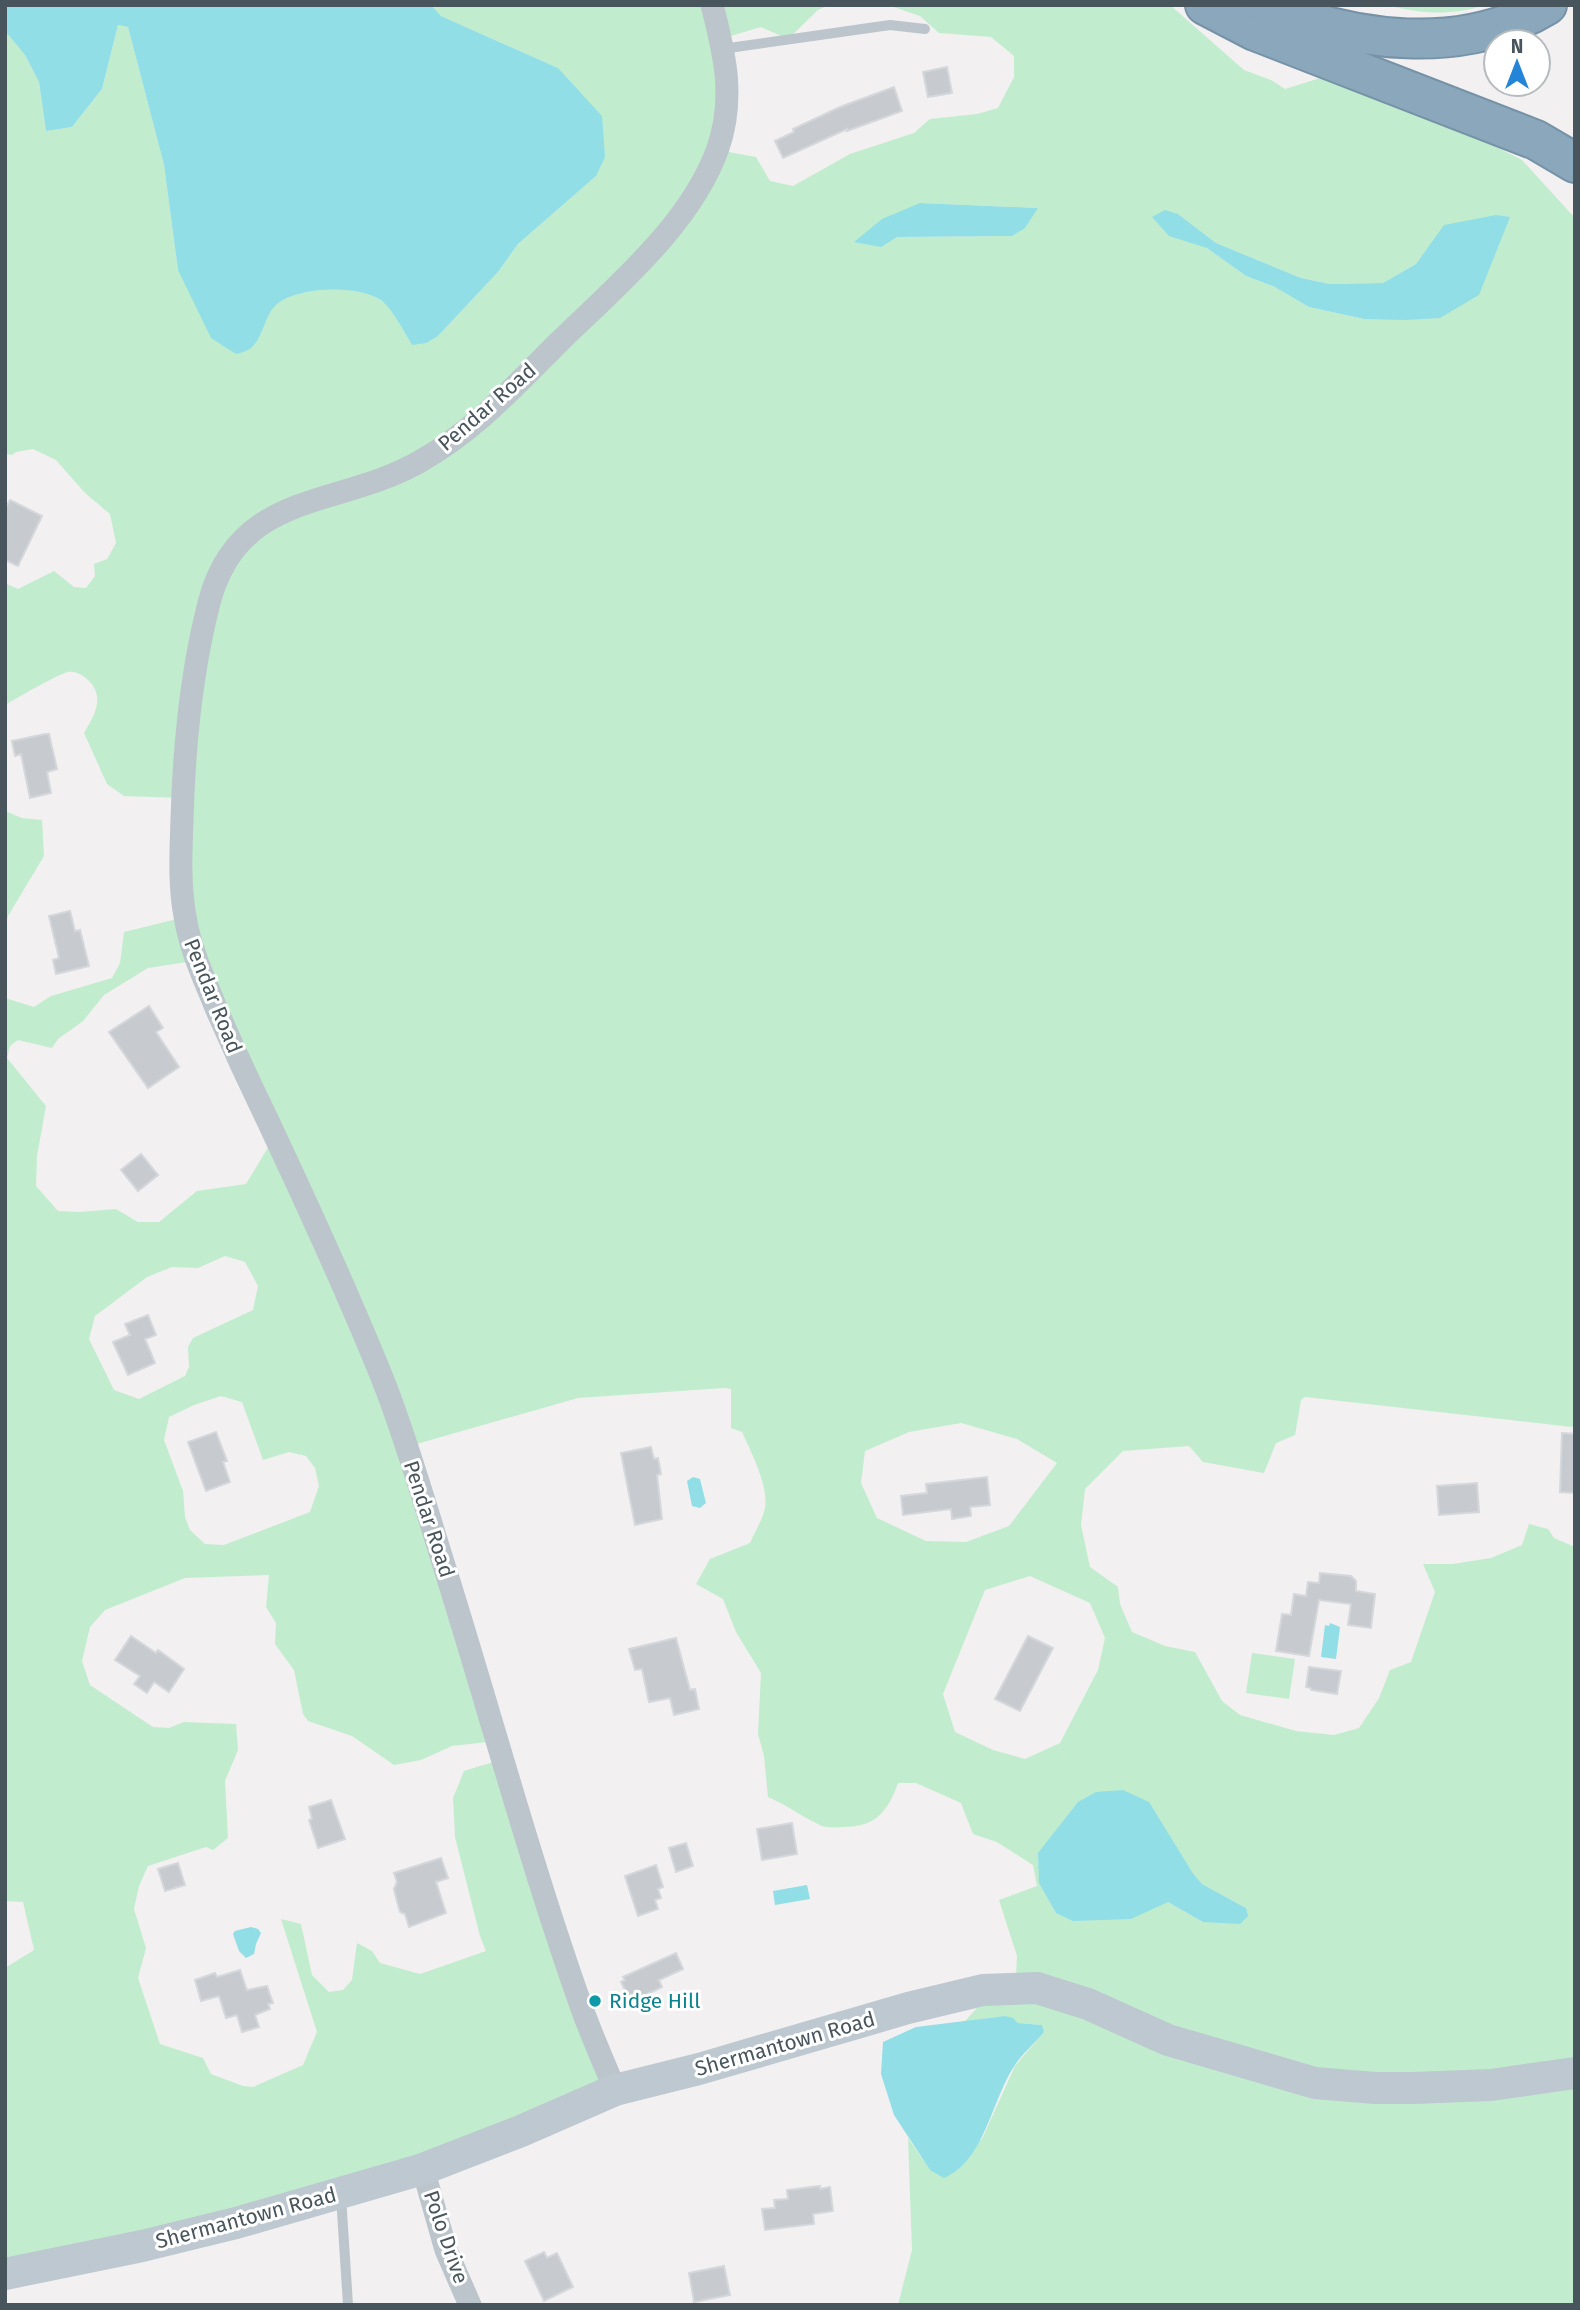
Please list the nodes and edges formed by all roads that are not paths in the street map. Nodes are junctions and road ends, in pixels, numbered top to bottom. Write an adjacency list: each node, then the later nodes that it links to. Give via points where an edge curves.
1 (712, 5): 6 (street, Pendar Road)
2 (1205, 5): 7 (highway, via 1255,31 1536,140)
3 (1265, 5): 4 (highway, via 1316,23 1417,39 1473,35)
4 (1547, 5)
5 (925, 29): 6 (lane, via 890,25)
6 (722, 49): 9 (street, Pendar Road, via 728,92 717,152 688,208 602,301 462,434 406,469 282,512 249,531 230,554 210,596 204,623 182,783 180,887 199,968 386,1389 576,1992)
7 (1575, 163)
8 (1575, 2073): 9 (street, Shermantown Road, via 1491,2085 1413,2088 1315,2083 1168,2040 1088,2004 1037,1988 984,1990 920,2005)
9 (615, 2090): 10 (street, Shermantown Road)
10 (423, 2169): 11 (street, Shermantown Road); 14 (street, Polo Drive, via 446,2250)
11 (341, 2193): 12 (street, Shermantown Road, via 142,2246); 13 (lane)
12 (5, 2274)
13 (348, 2305)
14 (470, 2305)

